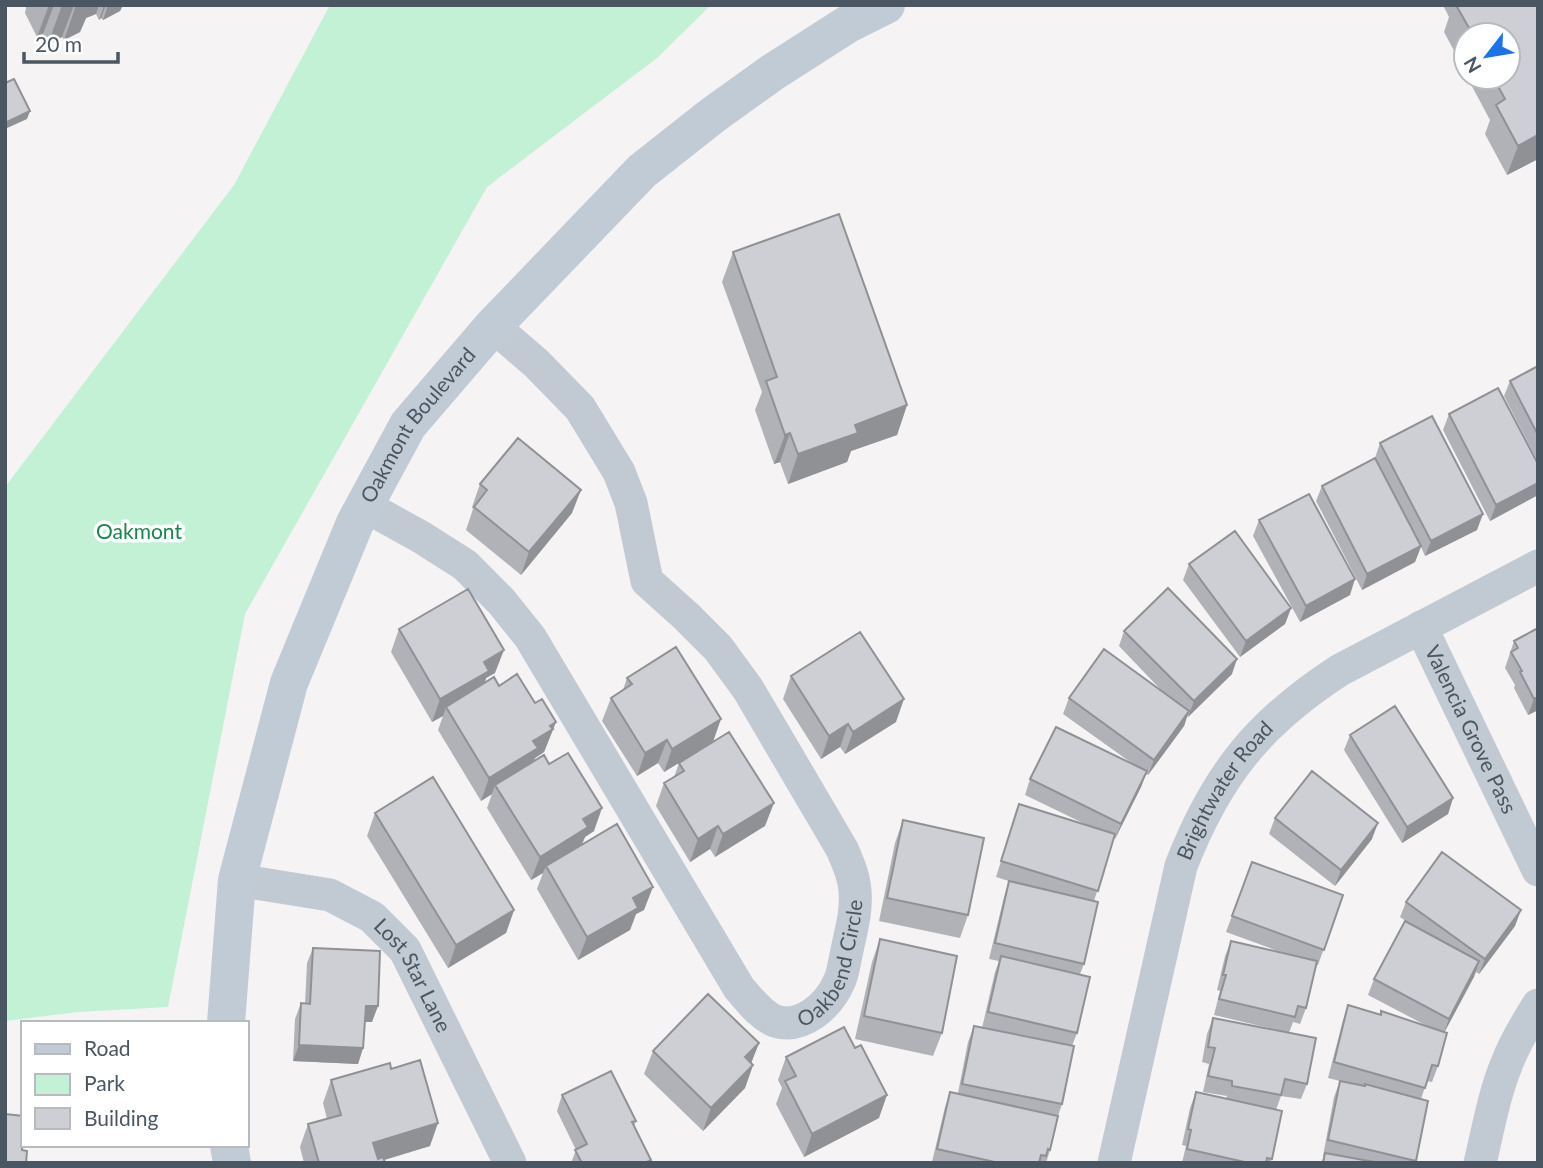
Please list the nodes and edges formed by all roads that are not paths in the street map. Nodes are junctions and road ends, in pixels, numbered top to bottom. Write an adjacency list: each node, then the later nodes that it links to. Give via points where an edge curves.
1 (886, 5): 2 (street, Oakmont Boulevard, via 774,72 642,171)
2 (494, 326): 3 (street, Oakmont Boulevard, via 408,425); 3 (street, Oakbend Circle, via 580,408 619,472 631,503 647,581 718,648 748,689 842,849 855,891 855,915 840,980 814,1014 795,1022 776,1021 759,1011 739,988 530,637 465,565)
3 (365, 506): 7 (street, Oakmont Boulevard, via 289,683)
4 (1538, 566): 5 (street, Brightwater Road)
5 (1422, 627): 6 (street, Valencia Grove Pass); 11 (street, Brightwater Road, via 1309,690 1254,740 1211,799 1181,866)
6 (1538, 870)
7 (237, 880): 9 (street, Oakmont Boulevard); 10 (street, Lost Star Lane, via 330,895 372,916 405,950)
8 (1538, 1005): 12 (street, via 1506,1065)
9 (226, 1021)
10 (510, 1163)
11 (1114, 1163)
12 (1480, 1163)

